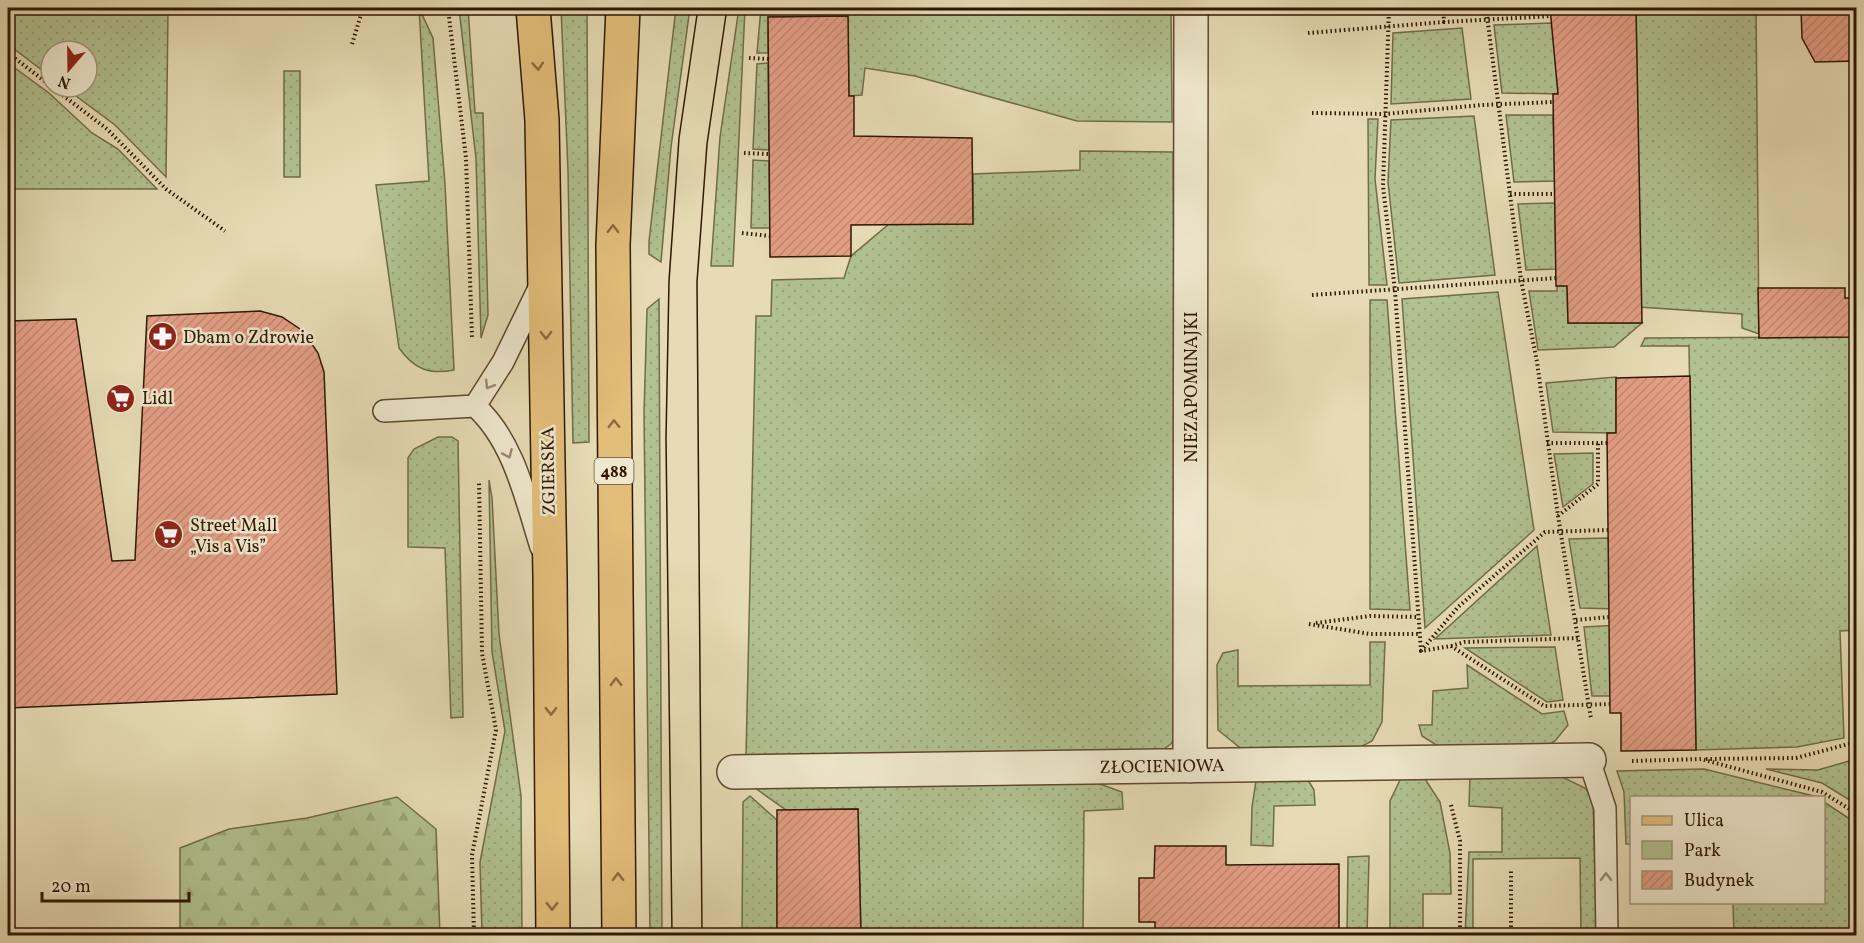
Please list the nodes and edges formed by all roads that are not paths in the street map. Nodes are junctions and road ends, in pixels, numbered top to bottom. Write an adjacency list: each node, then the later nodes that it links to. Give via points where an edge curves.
1 (533, 8): 4 (main road, ZGIERSKA, one-way to 4, via 542,120)
2 (623, 8): 12 (main road, 488, one-way to 2, via 613,245)
3 (1191, 8): 9 (street, NIEZAPOMINAJKI)
4 (544, 277): 5 (lane, one-way to 5, via 503,362); 7 (main road, ZGIERSKA, one-way to 7)
5 (475, 406): 6 (lane); 7 (lane, one-way to 7, via 506,449)
6 (384, 411)
7 (550, 577): 11 (main road, ZGIERSKA, one-way to 11)
8 (1598, 761): 9 (street, ZŁOCIENIOWA); 13 (lane, one-way to 8, via 1605,808)
9 (1190, 766): 10 (street, ZŁOCIENIOWA)
10 (734, 772)
11 (553, 936)
12 (619, 936)
13 (1607, 936)

